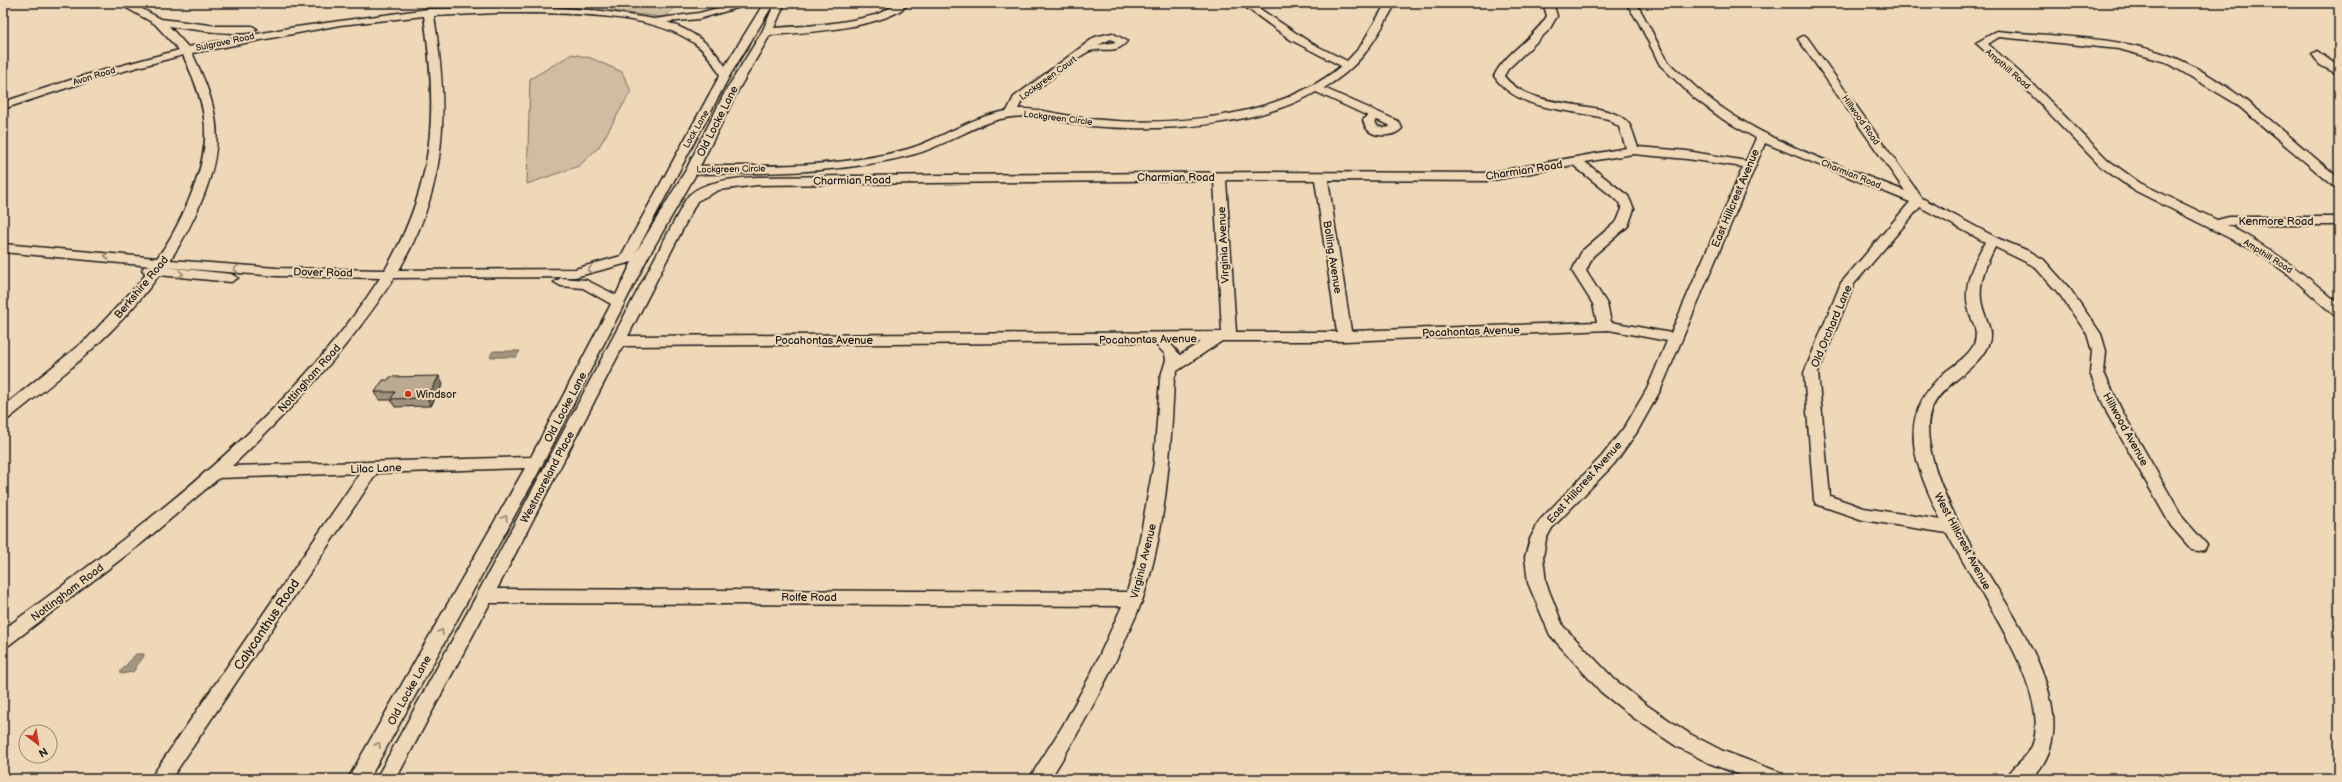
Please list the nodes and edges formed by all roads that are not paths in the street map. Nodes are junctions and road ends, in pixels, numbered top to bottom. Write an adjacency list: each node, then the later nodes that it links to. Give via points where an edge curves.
1 (123, 3): 12 (street, Sulgrave Road)
2 (749, 3): 11 (street, via 699,16)
3 (769, 3): 21 (street, Lock Lane)
4 (780, 3): 14 (street, Old Locke Lane)
5 (904, 3): 14 (street, via 872,18 816,30)
6 (1245, 3): 19 (street, via 1304,45)
7 (1391, 3): 19 (street, Lockgreen Circle, via 1360,54)
8 (1548, 3): 29 (street, via 1552,16 1545,28 1502,68 1499,76 1502,82 1511,91 1529,98 1612,117 1624,125)
9 (1631, 3): 28 (street, Charmian Road, via 1644,23 1656,51 1674,74 1722,114)
10 (428, 12): 11 (street, Sulgrave Road, via 476,9 539,10 586,12); 13 (street, Sulgrave Road); 46 (street, Nottingham Road, via 437,70 438,107 433,163 418,217)
11 (653, 20): 21 (street, Sulgrave Road, via 686,34 705,46 713,54)
12 (158, 22): 13 (street, Sulgrave Road, via 237,30); 17 (street, Sulgrave Road)
13 (303, 26): 17 (street, Sulgrave Road)
14 (767, 32): 23 (street, Old Locke Lane)
15 (1803, 39): 37 (street, Hillwood Road)
16 (1090, 48): 26 (street, Lockgreen Court, via 1018,99)
17 (186, 51): 25 (street, Avon Road, via 90,77); 45 (street, Berkshire Road, via 206,92 212,138 206,171 189,217)
18 (2316, 54): 20 (street, via 2324,63)
19 (1348, 65): 22 (street, Lockgreen Circle)
20 (2339, 72)
21 (725, 75): 24 (street, Lock Lane)
22 (1318, 89): 26 (street, Lockgreen Circle, via 1265,108 1202,121 1093,123); 27 (street)
23 (731, 92): 24 (street); 32 (street, Old Locke Lane)
24 (718, 93): 43 (street, Lock Lane)
25 (3, 106)
26 (1012, 113): 32 (street, Lockgreen Circle, via 976,124 932,145 849,166)
27 (1376, 115)
28 (1762, 138): 31 (street, East Hillcrest Avenue); 37 (street, Charmian Road)
29 (1633, 150): 30 (street, Charmian Road); 31 (street, Charmian Road)
30 (1576, 161): 34 (street, Charmian Road, via 1488,177); 49 (street, via 1624,199 1628,209 1623,223 1587,254 1579,271 1600,304)
31 (1750, 165): 52 (street, East Hillcrest Avenue)
32 (692, 170): 42 (street, Old Locke Lane)
33 (1220, 176): 34 (street, Charmian Road); 36 (street, Charmian Road, via 757,181); 51 (street, Virginia Avenue)
34 (1321, 177): 50 (street, Bolling Avenue)
35 (2338, 183): 39 (street, Ampthill Road, via 2239,101 2170,60 2126,47 1997,34 1981,43 2118,174 2136,186)
36 (717, 186): 54 (street, Westmoreland Place, via 701,192 692,199)
37 (1918, 200): 40 (street, Hillwood Avenue); 60 (street, Old Orchard Lane, via 1848,283 1811,373 1822,500 1863,514)
38 (2339, 221): 39 (street, Kenmore Road, via 2229,221)
39 (2213, 225): 48 (street, Ampthill Road, via 2276,259)
40 (1992, 241): 60 (street, West Hillcrest Avenue, via 1977,271 1973,293 1975,308 1983,326 1982,341 1977,352 1930,394 1922,412 1921,437 1929,470); 61 (street, Hillwood Avenue, via 2026,255 2038,263 2065,292 2090,328 2099,351 2097,373 2115,413 2177,522)
41 (3, 248): 45 (street, Dover Road, one-way to 41)
42 (641, 256): 43 (street, Dover Road); 47 (street, Old Locke Lane)
43 (627, 257): 46 (street, Dover Road, one-way to 46, via 604,267 576,273)
44 (3, 258): 45 (street, Dover Road)
45 (160, 266): 46 (street, Dover Road, via 260,280); 56 (street, Berkshire Road, via 97,336 34,392)
46 (387, 279): 47 (street, Dover Road, via 570,282 594,287); 59 (street, Nottingham Road, via 360,319 318,370 274,417)
47 (619, 304): 57 (street, Old Locke Lane)
48 (2339, 312)
49 (1605, 326): 50 (street, Pocahontas Avenue); 52 (street, Pocahontas Avenue)
50 (1345, 336): 51 (street, Pocahontas Avenue)
51 (1226, 338): 53 (street, Pocahontas Avenue); 55 (street, via 1198,349)
52 (1675, 338): 69 (street, East Hillcrest Avenue, via 1654,389 1632,428 1608,460 1546,524 1538,539 1534,557 1537,583 1556,630 1608,686 1683,740 1716,757)
53 (1158, 339): 54 (street, Pocahontas Avenue); 55 (street, Virginia Avenue, via 1172,353)
54 (618, 341): 62 (street, Westmoreland Place)
55 (1171, 368): 63 (street, Virginia Avenue, via 1166,379 1162,462 1155,510)
56 (3, 415)
57 (536, 462): 58 (street, Lilac Lane); 66 (street, Old Locke Lane, one-way to 57)
58 (372, 468): 59 (street, Lilac Lane); 65 (street, Calycanthus Road)
59 (216, 472): 64 (street, Nottingham Road, via 102,565)
60 (1954, 528): 70 (street, West Hillcrest Avenue, via 2027,658 2044,710 2045,733 2041,748 2029,770)
61 (2198, 545)
62 (485, 596): 63 (street, Rolfe Road); 67 (street, Westmoreland Place)
63 (1134, 599): 68 (street, Virginia Avenue, via 1098,679 1069,733)
64 (3, 640)
65 (160, 779)
66 (358, 779)
67 (386, 779)
68 (1039, 779)
69 (1775, 779)
70 (2016, 779)

